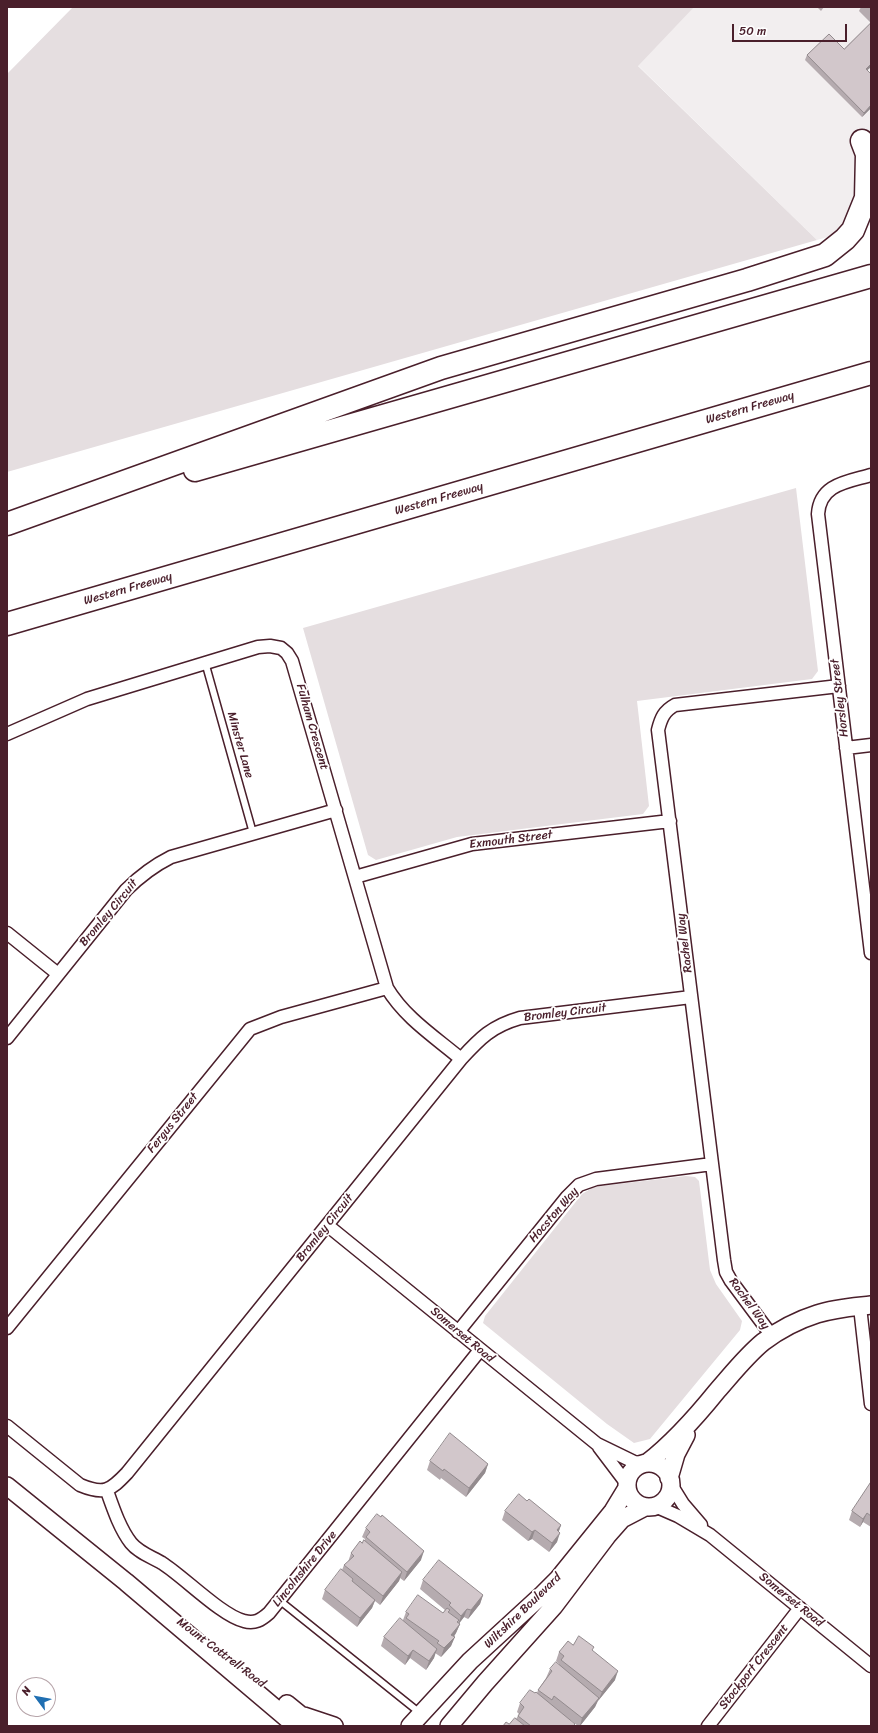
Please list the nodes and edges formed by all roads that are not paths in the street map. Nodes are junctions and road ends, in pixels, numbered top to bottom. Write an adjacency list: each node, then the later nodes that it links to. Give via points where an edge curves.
1 (862, 141): 5 (highway, via 867,154 866,198 853,230 825,255 441,368)
2 (871, 276): 5 (highway)
3 (871, 373): 6 (highway, Western Freeway)
4 (871, 475): 8 (street, Horsley Street, via 832,488 823,495 818,504)
5 (7, 524)
6 (7, 624)
7 (205, 662): 9 (street, Fulham Crescent, via 87,699); 12 (street, Fulham Crescent, via 264,646 281,648 287,653 292,661); 14 (lane, Minster Lane)
8 (839, 686): 11 (street, Horsley Street); 13 (street, Rachel Way, via 686,703 667,709 658,730)
9 (7, 734)
10 (871, 745): 11 (street)
11 (846, 748): 16 (street, Horsley Street)
12 (336, 810): 14 (street, Bromley Circuit); 15 (street, Fulham Crescent)
13 (670, 821): 15 (street, Exmouth Street, via 472,844); 21 (street, Rachel Way)
14 (253, 833): 19 (street, Bromley Circuit, via 171,857 142,874)
15 (355, 877): 20 (street, Fulham Crescent)
16 (870, 930): 18 (street, Horsley Street)
17 (7, 933): 19 (street)
18 (871, 953)
19 (58, 974): 22 (street, Bromley Circuit)
20 (387, 988): 23 (street, Fulham Crescent, via 408,1016); 27 (street, Fergus Street, via 281,1017 250,1029)
21 (691, 997): 23 (street, Bromley Circuit, via 520,1018 490,1030); 24 (street, Rachel Way)
22 (7, 1038)
23 (462, 1059): 25 (street, Bromley Circuit)
24 (712, 1164): 28 (street, Hocston Way, via 596,1179 579,1185); 29 (street, Rachel Way, via 726,1272)
25 (327, 1226): 28 (street, Somerset Road); 39 (street, Bromley Circuit, via 127,1473 115,1486)
26 (865, 1306): 29 (street, via 839,1308 817,1314); 31 (street)
27 (7, 1328)
28 (458, 1332): 30 (street, Somerset Road)
29 (772, 1336): 32 (street, via 744,1360)
30 (480, 1350): 34 (street, Somerset Road); 42 (street, Lincolnshire Drive)
31 (871, 1404)
32 (696, 1417): 35 (street, via 666,1448); 36 (street, via 676,1454)
33 (7, 1426): 39 (street, via 80,1485)
34 (597, 1444): 35 (street, Somerset Road, via 634,1462); 38 (street, Somerset Road)
35 (646, 1464): 36 (street, via 661,1467); 38 (street, via 630,1473)
36 (670, 1480): 40 (street, via 668,1495 660,1504); 41 (street, Somerset Road, via 683,1504)
37 (7, 1486): 46 (street, Mount Cottrell Road)
38 (627, 1486): 40 (street, via 632,1500); 45 (street, Wiltshire Boulevard, via 613,1511 558,1579 465,1666)
39 (106, 1491): 42 (street, Lincolnshire Drive, via 130,1542 136,1548 178,1574 232,1617 244,1621 259,1621)
40 (650, 1507): 41 (street, Somerset Road, via 678,1516); 50 (street, Wiltshire Boulevard, via 622,1519 554,1606)
41 (710, 1535): 43 (street, Somerset Road)
42 (279, 1600): 45 (lane)
43 (800, 1608): 44 (street, Somerset Road); 51 (street, Stockport Crescent)
44 (871, 1666)
45 (421, 1713): 49 (street, Wiltshire Boulevard)
46 (298, 1720): 47 (street, Mount Cottrell Road); 48 (street)
47 (314, 1726)
48 (334, 1726)
49 (410, 1726)
50 (450, 1726)
51 (708, 1726)

